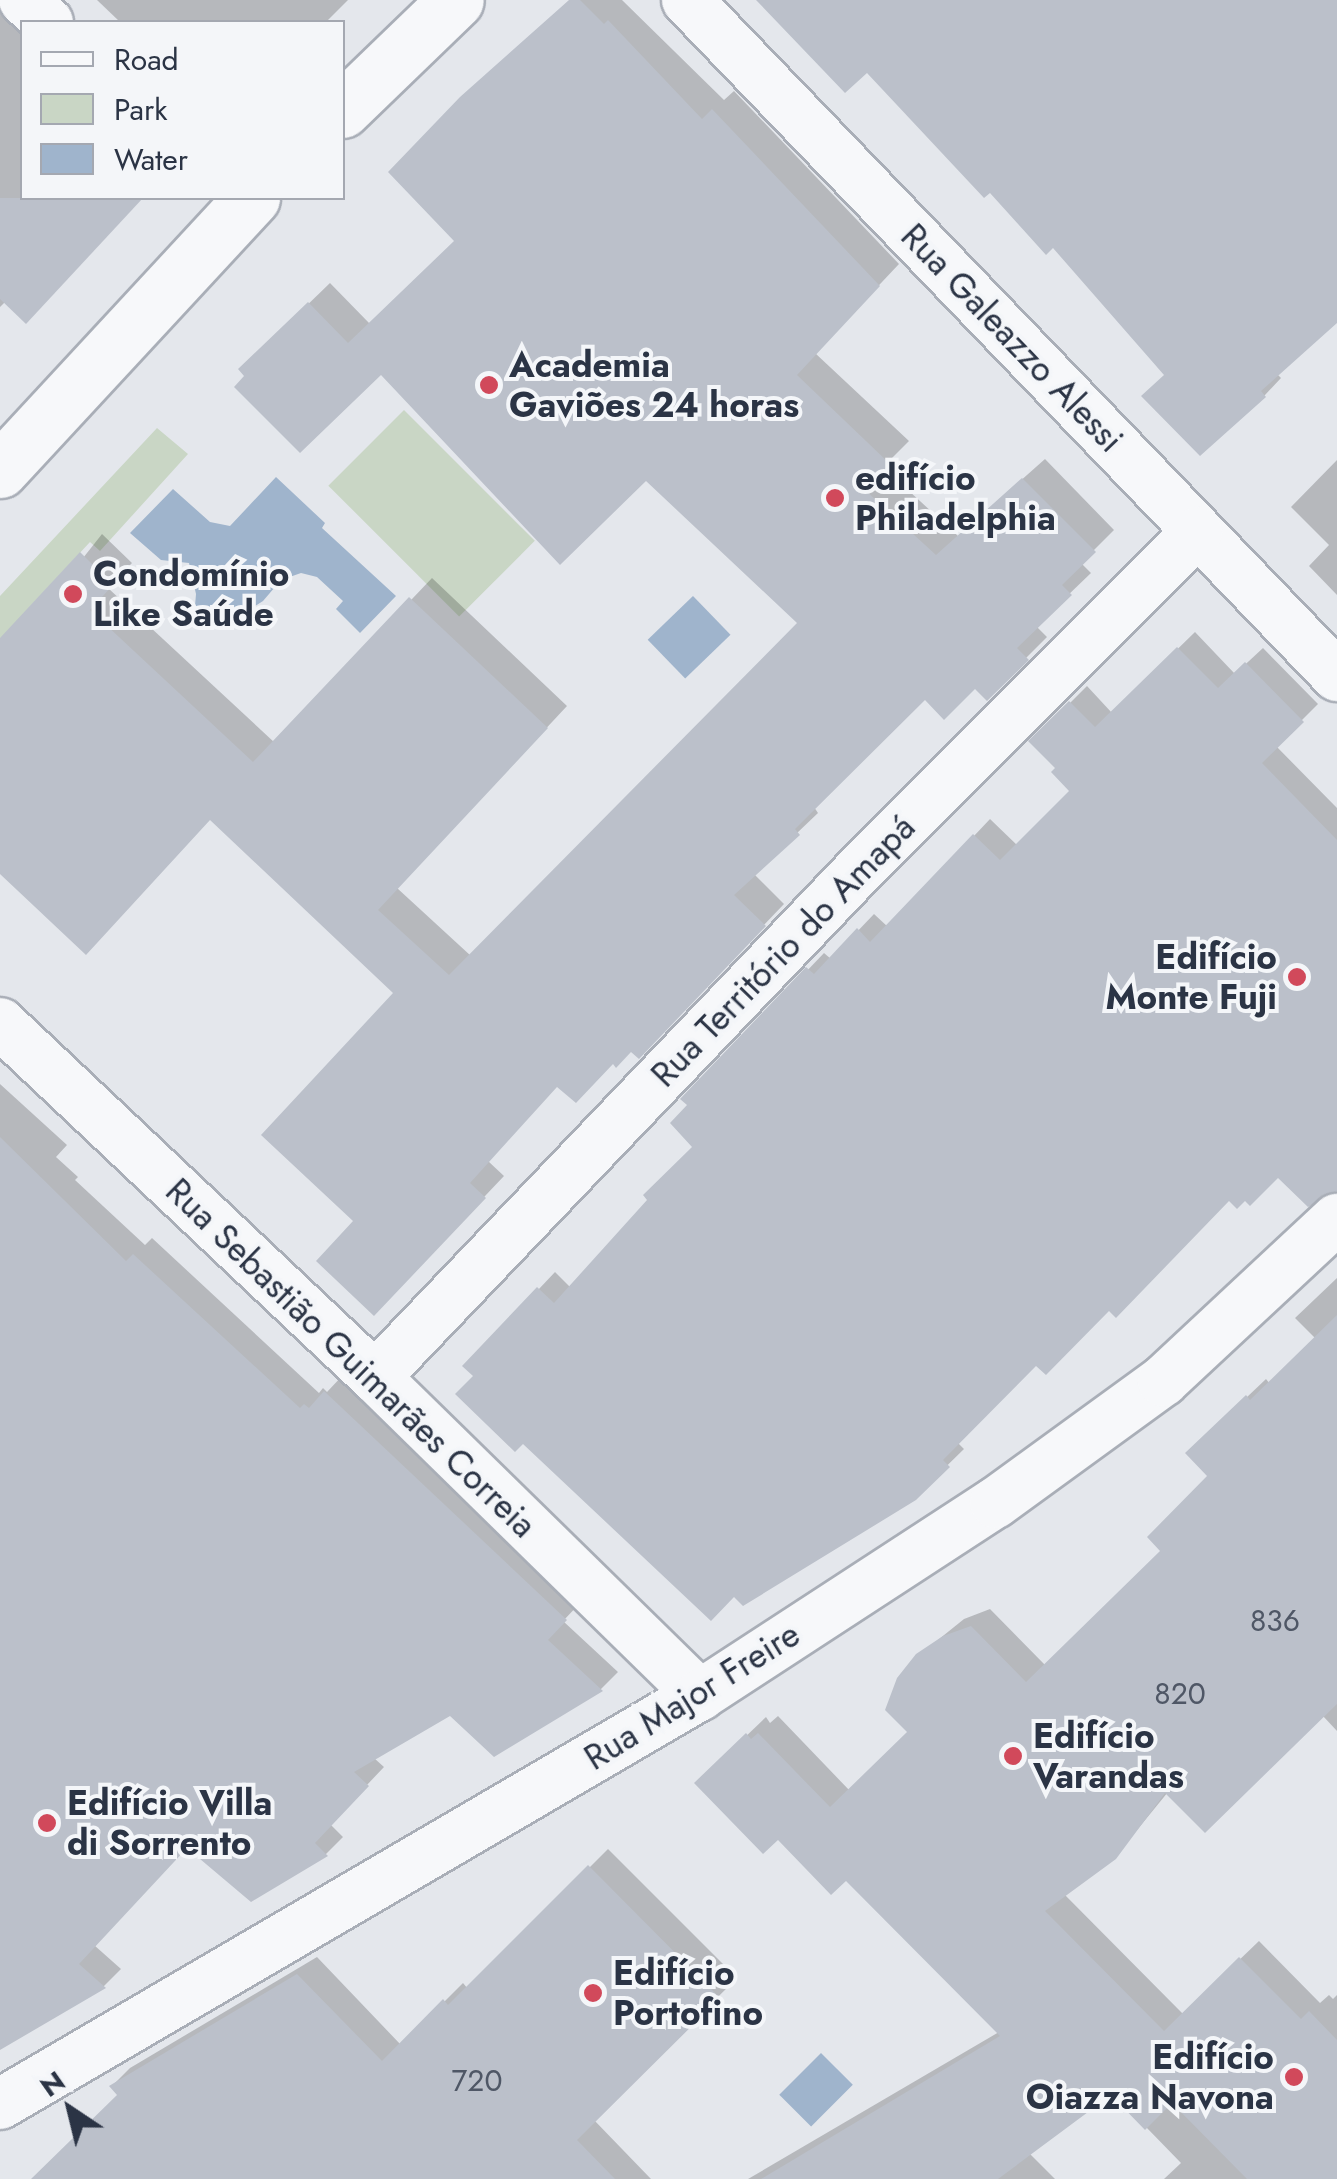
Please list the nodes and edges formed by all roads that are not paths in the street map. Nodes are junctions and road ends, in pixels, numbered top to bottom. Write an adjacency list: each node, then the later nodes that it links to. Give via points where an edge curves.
1 (24, 0): 4 (street)
2 (456, 0): 5 (street)
3 (688, 0): 8 (street, Rua Galeazzo Alessi)
4 (46, 20)
5 (345, 107)
6 (242, 201): 7 (street)
7 (0, 470)
8 (1198, 532): 9 (street, Rua Galeazzo Alessi); 12 (street, Rua Território do Amapá, via 864,865)
9 (1337, 676)
10 (0, 1022): 12 (street, Rua Sebastião Guimarães Correia)
11 (1337, 1220): 13 (street, Rua Major Freire, via 1162,1380 996,1503)
12 (375, 1377): 13 (street, Rua Sebastião Guimarães Correia)
13 (700, 1695): 14 (street, Rua Major Freire)
14 (0, 2104)

